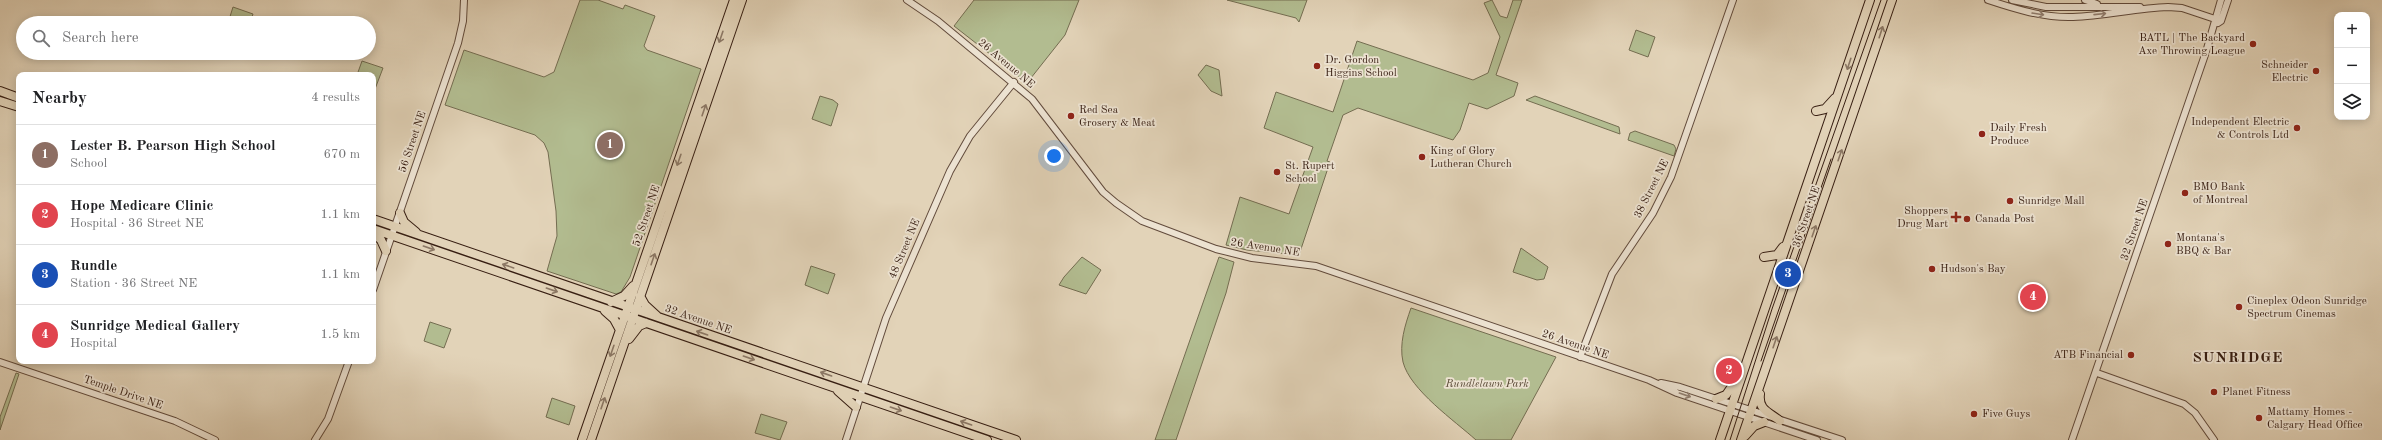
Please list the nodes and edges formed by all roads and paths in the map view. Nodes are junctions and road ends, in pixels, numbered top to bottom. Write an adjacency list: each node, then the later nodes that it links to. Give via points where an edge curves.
1 (464, 0): 27 (street, 56 Street NE, via 460,38)
2 (734, 0): 38 (main road, 52 Street NE, one-way to 38)
3 (742, 0): 39 (main road, 52 Street NE, one-way to 3)
4 (907, 0): 20 (street, 26 Avenue NE, via 938,21)
5 (1733, 0): 47 (street, 38 Street NE, via 1671,177 1653,213 1612,274)
6 (1870, 0): 21 (main road, 36 Street NE, one-way to 21)
7 (1892, 0): 16 (main road, 36 Street NE)
8 (1896, 0): 16 (main road)
9 (1988, 0): 15 (street, one-way to 15, via 2023,11 2066,17)
10 (2012, 0): 14 (street, via 2046,7)
11 (2085, 0): 14 (street)
12 (2221, 0): 17 (street, 32 Street NE)
13 (2228, 0): 18 (street)
14 (2105, 6): 15 (street)
15 (2147, 8): 17 (street, via 2182,8)
16 (1888, 13): 52 (main road, 36 Street NE, one-way to 16)
17 (2214, 18): 18 (street); 19 (street, 32 Street NE)
18 (2221, 21): 19 (street)
19 (2215, 26): 51 (street, 32 Street NE)
20 (1014, 82): 47 (street, 26 Avenue NE, via 1041,109 1103,192 1142,221 1238,256 1316,266); 55 (street, 48 Street NE, via 970,136 950,171 886,318)
21 (1841, 87): 26 (main road, 36 Street NE); 26 (main road, via 1831,104 1816,111 1825,118)
22 (0, 91): 23 (main road)
23 (16, 97)
24 (0, 101): 25 (main road)
25 (16, 106)
26 (1828, 126): 34 (main road, 36 Street NE)
27 (400, 213): 29 (street, 56 Street NE); 33 (main road, via 404,222)
28 (376, 220): 29 (main road, 32 Avenue NE)
29 (394, 227): 32 (street, 56 Street NE); 33 (main road, 32 Avenue NE)
30 (376, 230): 32 (main road, 32 Avenue NE)
31 (376, 236): 35 (main road)
32 (392, 236): 35 (street, 56 Street NE); 41 (main road, 32 Avenue NE, one-way to 41)
33 (420, 236): 40 (main road, 32 Avenue NE, one-way to 33)
34 (1789, 238): 36 (main road, 36 Street NE); 36 (main road, via 1780,253 1764,257 1774,266)
35 (386, 251): 37 (street, 56 Street NE)
36 (1776, 274): 50 (main road, 36 Street NE)
37 (376, 281)
38 (636, 282): 40 (main road, via 624,296); 42 (main road, 52 Street NE)
39 (640, 296): 42 (main road, 52 Street NE); 43 (main road, via 645,305)
40 (611, 302): 42 (main road, 32 Avenue NE)
41 (600, 307): 42 (main road, 32 Avenue NE); 45 (main road, via 612,316)
42 (630, 313): 43 (main road, 32 Avenue NE); 44 (main road, 32 Avenue NE); 45 (main road, 52 Street NE); 46 (main road, 52 Street NE)
43 (661, 319): 55 (main road, 32 Avenue NE, one-way to 43)
44 (646, 323): 46 (main road, via 639,326); 54 (main road, 32 Avenue NE, one-way to 54)
45 (620, 330): 65 (main road, 52 Street NE, one-way to 65)
46 (622, 348): 66 (main road, 52 Street NE, one-way to 46)
47 (1580, 357): 53 (street, 26 Avenue NE)
48 (0, 362): 63 (street, Temple Drive NE, via 174,422)
49 (348, 364): 64 (street, via 328,419)
50 (1743, 371): 57 (main road, via 1730,391); 59 (main road, 36 Street NE)
51 (2097, 373): 74 (street, 32 Street NE); 75 (street, via 2184,404 2195,413)
52 (1762, 379): 60 (main road, 36 Street NE); 61 (main road, via 1760,404 1765,411)
53 (1649, 380): 57 (street, 26 Avenue NE); 59 (street, 26 Avenue NE, one-way to 59, via 1677,393)
54 (830, 386): 56 (main road, 32 Avenue NE); 58 (main road)
55 (862, 387): 56 (street, 48 Street NE); 69 (main road, 32 Avenue NE, one-way to 55)
56 (860, 396): 58 (street, 48 Street NE); 68 (main road, 32 Avenue NE, one-way to 68)
57 (1716, 399): 59 (street, 26 Avenue NE)
58 (856, 407): 67 (street, 48 Street NE)
59 (1731, 407): 60 (street, 26 Avenue NE); 70 (main road, 36 Street NE)
60 (1750, 414): 61 (street, 26 Avenue NE); 62 (street, 26 Avenue NE); 71 (main road, 36 Street NE)
61 (1780, 421): 73 (street, 26 Avenue NE)
62 (1764, 422): 71 (main road, via 1750,429); 72 (street, 26 Avenue NE)
63 (215, 440)
64 (315, 440)
65 (582, 440)
66 (591, 440)
67 (846, 440)
68 (987, 440)
69 (1016, 440)
70 (1720, 440)
71 (1742, 440)
72 (1817, 440)
73 (1842, 440)
74 (2072, 440)
75 (2214, 440)

